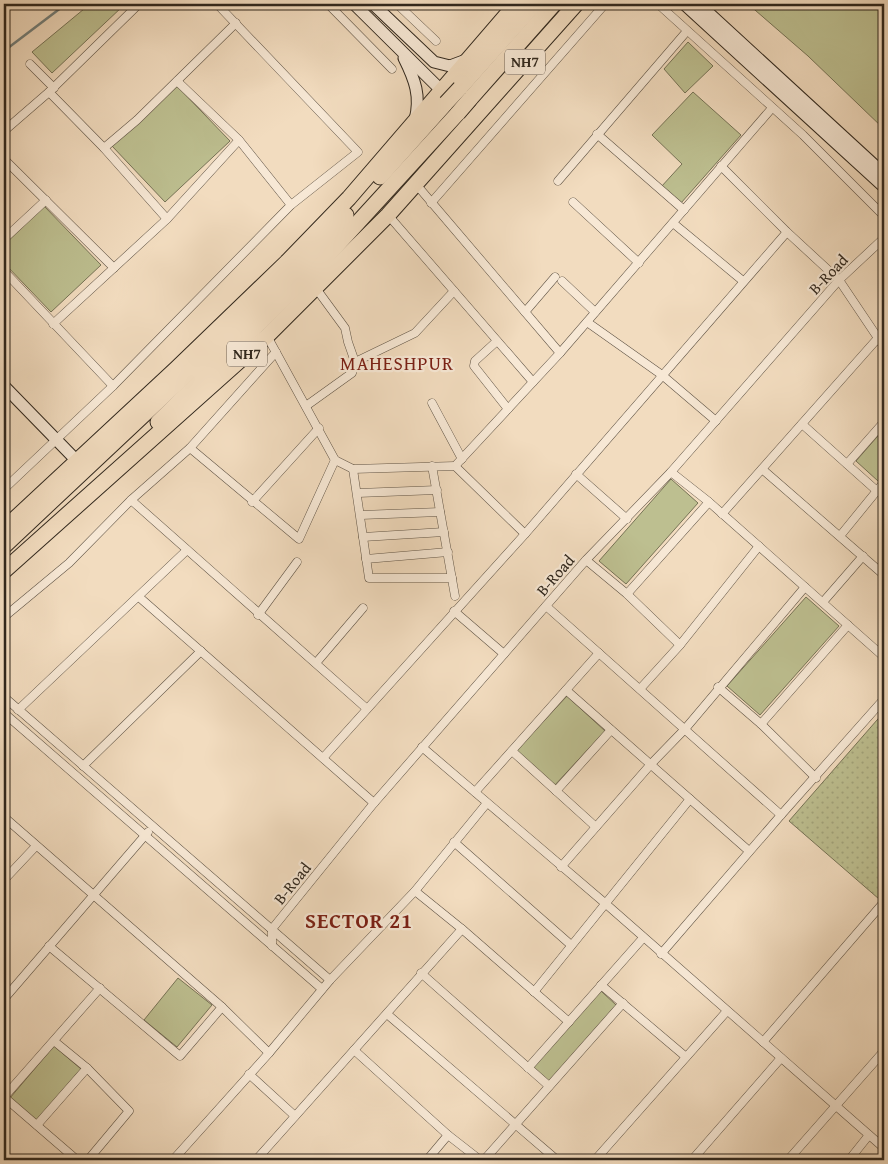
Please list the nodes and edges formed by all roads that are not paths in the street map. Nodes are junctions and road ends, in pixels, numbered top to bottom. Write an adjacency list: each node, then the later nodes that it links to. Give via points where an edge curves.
1 (139, 4): 23 (street)
2 (217, 4): 15 (street)
3 (328, 4): 21 (street)
4 (354, 4): 18 (street)
5 (374, 4): 19 (street, via 434,62 450,66)
6 (397, 4): 17 (street)
7 (516, 4): 19 (highway, NH7)
8 (535, 4): 24 (highway)
9 (554, 4): 24 (highway)
10 (576, 4): 28 (highway, NH7)
11 (605, 4): 41 (street)
12 (658, 4): 16 (street)
13 (684, 4): 38 (street)
14 (699, 4): 35 (street)
15 (236, 23): 22 (street); 42 (street, via 358,152)
16 (687, 31): 26 (street); 30 (street)
17 (436, 41)
18 (396, 45): 25 (street); 27 (street, via 417,86 419,100)
19 (466, 60): 25 (highway, NH7)
20 (30, 64): 23 (street)
21 (392, 69)
22 (177, 81): 31 (street); 32 (street)
23 (52, 90): 29 (street); 32 (street)
24 (465, 93): 25 (highway, bridge)
25 (448, 102): 27 (highway, NH7); 28 (street); 80 (highway, via 320,264)
26 (772, 108): 34 (street); 45 (street)
27 (415, 120): 80 (highway, NH7, via 349,198)
28 (474, 120): 37 (highway, NH7)
29 (4, 131)
30 (597, 134): 36 (street); 43 (street)
31 (239, 140): 42 (street); 46 (street)
32 (104, 148): 46 (street)
33 (4, 158): 39 (street)
34 (721, 166): 43 (street); 48 (street)
35 (884, 174)
36 (558, 181)
37 (415, 183): 41 (street); 44 (highway, NH7)
38 (884, 187)
39 (46, 200): 50 (street); 52 (street)
40 (573, 202): 51 (street)
41 (432, 203): 58 (street)
42 (291, 205): 72 (street)
43 (684, 210): 47 (street)
44 (388, 215): 56 (highway, NH7); 57 (street)
45 (884, 216)
46 (167, 219): 52 (street)
47 (673, 223): 51 (street); 55 (street)
48 (787, 232): 54 (street); 55 (street)
49 (884, 238): 54 (street, B-Road)
50 (4, 239)
51 (639, 263): 59 (street)
52 (114, 268): 61 (street)
53 (4, 271): 61 (street)
54 (840, 280): 63 (street); 76 (street, B-Road)
55 (743, 281): 69 (street)
56 (315, 287): 62 (highway, NH7); 68 (street, via 345,328)
57 (454, 291): 64 (street); 68 (street, via 415,333)
58 (525, 312): 59 (street, via 558,279); 67 (street)
59 (596, 312): 60 (street)
60 (587, 322): 67 (street); 69 (street)
61 (53, 324): 72 (street)
62 (267, 336): 66 (street); 80 (highway, NH7)
63 (878, 338): 65 (street); 78 (street)
64 (497, 341): 70 (street); 75 (street, via 475,361 474,366)
65 (884, 347)
66 (276, 352): 74 (street); 82 (street)
67 (560, 353): 70 (street)
68 (355, 362): 74 (street, via 352,373)
69 (662, 375): 76 (street); 92 (street)
70 (533, 382): 75 (street)
71 (4, 386): 81 (street)
72 (113, 386): 81 (street)
73 (432, 403): 83 (street)
74 (306, 406): 79 (street)
75 (508, 409): 83 (street)
76 (716, 421): 91 (street, B-Road)
77 (884, 422): 86 (street)
78 (802, 424): 86 (street); 90 (street)
79 (319, 428): 84 (street); 99 (street)
80 (130, 437): 85 (highway, NH7); 110 (highway); 115 (highway); 119 (highway, NH7)
81 (55, 441): 85 (street); 94 (street)
82 (190, 448): 98 (street); 99 (street)
83 (462, 459): 88 (street)
84 (335, 460): 89 (street); 99 (street, via 299,539)
85 (77, 461): 105 (highway, NH7)
86 (848, 464): 96 (street)
87 (432, 466): 88 (street); 89 (street); 95 (street)
88 (455, 466): 107 (street)
89 (353, 469): 97 (street)
90 (762, 469): 102 (street); 108 (street)
91 (671, 472): 100 (street); 104 (street, B-Road)
92 (576, 474): 104 (street); 107 (street)
93 (884, 482): 96 (street)
94 (4, 489)
95 (437, 490): 97 (street); 101 (street)
96 (877, 491): 108 (street)
97 (358, 493): 103 (street)
98 (131, 500): 112 (street); 131 (street, via 69,563)
99 (252, 502)
100 (709, 502): 102 (street); 123 (street)
101 (440, 512): 103 (street); 106 (street)
102 (722, 514): 111 (street)
103 (361, 515): 109 (street)
104 (627, 518): 117 (street, B-Road)
105 (4, 529)
106 (444, 532): 109 (street); 113 (street)
107 (524, 534): 129 (street)
108 (840, 536): 114 (street)
109 (363, 537): 116 (street)
110 (4, 546)
111 (759, 546): 122 (street); 133 (street)
112 (187, 550): 125 (street); 130 (street)
113 (448, 552): 116 (street); 121 (street)
114 (863, 556): 120 (street); 126 (street)
115 (4, 559)
116 (366, 559): 121 (street, via 369,578)
117 (586, 560): 123 (street); 127 (street, B-Road)
118 (296, 562): 130 (street)
119 (4, 572)
120 (884, 575)
121 (452, 578): 124 (street)
122 (805, 587): 126 (street); 139 (street)
123 (627, 594): 133 (street)
124 (455, 596)
125 (139, 597): 134 (street); 145 (street)
126 (822, 602): 132 (street)
127 (546, 606): 135 (street); 136 (street, B-Road)
128 (363, 608): 138 (street)
129 (454, 611): 136 (street); 144 (street)
130 (258, 615): 138 (street)
131 (4, 617)
132 (848, 625): 137 (street); 147 (street)
133 (680, 645): 140 (street)
134 (200, 650): 152 (street); 154 (street)
135 (599, 653): 140 (street); 141 (street)
136 (504, 654): 150 (street, B-Road)
137 (884, 657)
138 (316, 664): 144 (street)
139 (718, 687): 147 (street); 148 (street)
140 (640, 689): 148 (street)
141 (566, 690): 149 (street); 151 (street)
142 (4, 697): 145 (street)
143 (884, 699): 155 (street)
144 (366, 708): 152 (street)
145 (17, 709): 146 (street); 154 (street)
146 (5, 715): 165 (street)
147 (761, 724): 155 (street)
148 (685, 729): 153 (street); 161 (street)
149 (611, 730): 153 (street); 156 (street)
150 (422, 747): 157 (street); 159 (street, B-Road)
151 (512, 751): 156 (street); 157 (street)
152 (323, 758): 159 (street)
153 (651, 764): 158 (street); 164 (street)
154 (83, 766): 163 (street)
155 (816, 778): 161 (street)
156 (556, 791): 164 (street)
157 (475, 792): 160 (street)
158 (690, 799): 168 (street); 174 (street)
159 (374, 803): 175 (street, B-Road)
160 (488, 803): 166 (street); 169 (street)
161 (781, 814): 168 (street)
162 (4, 817): 167 (street)
163 (152, 826): 165 (street); 175 (street)
164 (596, 827): 169 (street)
165 (145, 835): 172 (street); 180 (street)
166 (454, 842): 171 (street); 178 (street)
167 (36, 846): 170 (street); 172 (street)
168 (749, 851): 181 (street)
169 (561, 867): 174 (street)
170 (4, 880)
171 (415, 891): 176 (street); 183 (street)
172 (94, 894): 179 (street); 190 (street)
173 (884, 902): 195 (street)
174 (606, 904): 177 (street); 178 (street)
175 (272, 929): 180 (street); 183 (street)
176 (462, 929): 182 (street); 187 (street)
177 (643, 938): 181 (street); 184 (street)
178 (571, 945): 187 (street)
179 (49, 946): 185 (street); 188 (street)
180 (272, 946): 186 (street)
181 (661, 954): 191 (street)
182 (421, 973): 192 (street); 202 (street)
183 (330, 980): 186 (street)
184 (601, 985): 189 (street); 193 (street)
185 (100, 988): 190 (street, via 180,1056); 194 (street)
186 (322, 989): 198 (street)
187 (534, 992): 193 (street)
188 (4, 999)
189 (623, 1004): 199 (street); 204 (street)
190 (222, 1006): 198 (street)
191 (727, 1011): 195 (street); 199 (street)
192 (387, 1014): 196 (street); 208 (street)
193 (569, 1022): 202 (street)
194 (54, 1041): 201 (street); 205 (street)
195 (763, 1042): 200 (street)
196 (354, 1050): 207 (street); 210 (street)
197 (884, 1051): 206 (street)
198 (269, 1053): 203 (street)
199 (686, 1057): 221 (street)
200 (781, 1058): 206 (street); 222 (street)
201 (86, 1068): 209 (street); 214 (street, via 129,1112)
202 (528, 1068): 204 (street)
203 (249, 1074): 207 (street); 215 (street)
204 (549, 1086): 208 (street)
205 (4, 1097): 209 (street)
206 (836, 1106): 211 (street); 223 (street)
207 (295, 1116): 216 (street)
208 (515, 1124): 219 (street); 220 (street)
209 (37, 1125): 213 (street)
210 (448, 1135): 217 (street); 218 (street)
211 (869, 1135): 212 (street); 224 (street)
212 (884, 1148)
213 (77, 1160)
214 (88, 1160)
215 (173, 1160)
216 (256, 1160)
217 (426, 1160)
218 (480, 1160)
219 (484, 1160)
220 (557, 1160)
221 (595, 1160)
222 (692, 1160)
223 (788, 1160)
224 (849, 1160)

